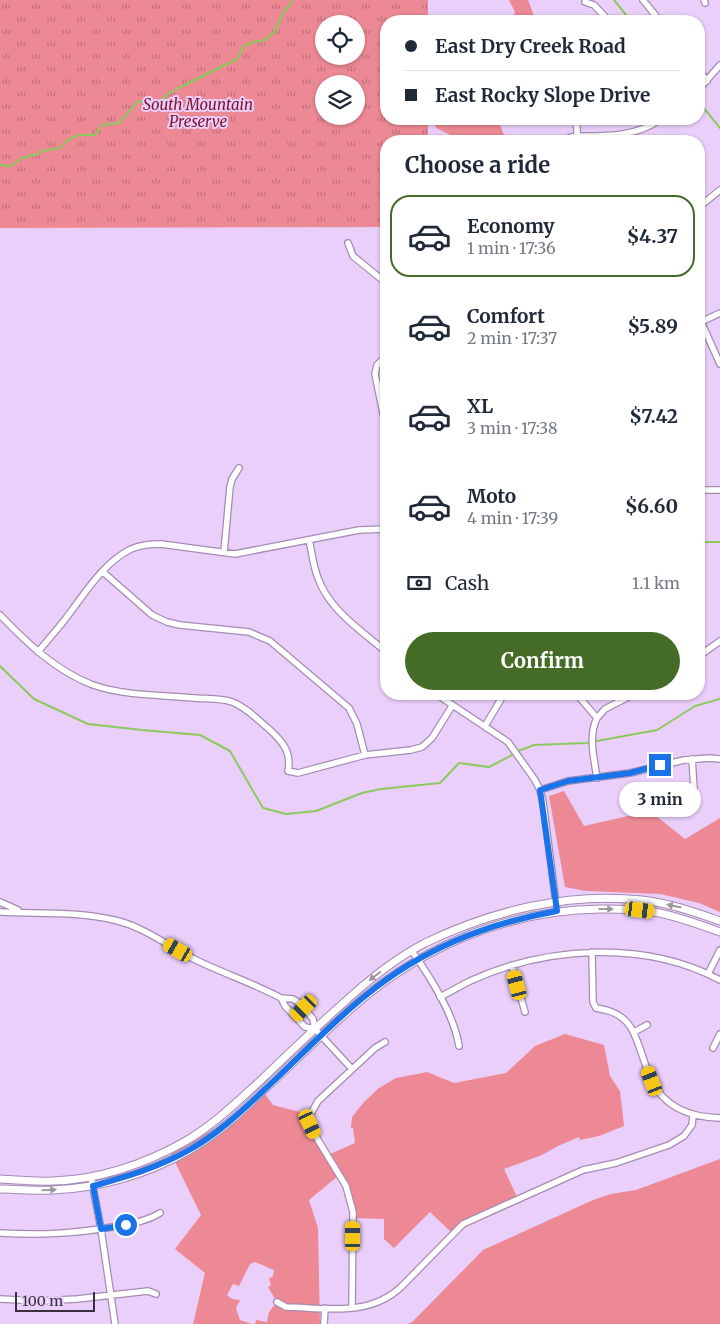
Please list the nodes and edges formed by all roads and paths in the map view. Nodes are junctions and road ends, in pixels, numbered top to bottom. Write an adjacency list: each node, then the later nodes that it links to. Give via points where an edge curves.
1 (643, 0): 4 (street)
2 (585, 2): 3 (street, via 594,5)
3 (603, 15)
4 (655, 15)
5 (720, 65): 7 (street)
6 (705, 78): 7 (street)
7 (707, 80)
8 (649, 125): 9 (street)
9 (627, 134): 10 (street)
10 (624, 135)
11 (720, 190): 12 (street)
12 (705, 202)
13 (348, 243): 14 (street, via 353,256)
14 (380, 278)
15 (720, 313): 16 (street)
16 (705, 318)
17 (705, 330): 19 (street)
18 (380, 362): 20 (street, via 375,374)
19 (720, 364)
20 (380, 399)
21 (239, 468): 26 (street, via 230,487)
22 (705, 490): 23 (street)
23 (720, 490)
24 (380, 529): 25 (street)
25 (309, 540): 26 (street, via 247,552); 30 (street, via 318,578 330,599)
26 (224, 552): 27 (street, via 151,544 132,549)
27 (103, 572): 31 (street); 40 (street, via 152,615 167,622 249,632 270,641 350,708 358,724)
28 (0, 615): 31 (street)
29 (719, 643): 32 (street)
30 (380, 647)
31 (38, 652): 40 (street, via 60,668 95,685 130,693 232,702 245,709 284,744 290,762 288,771 298,773)
32 (705, 652)
33 (444, 700): 37 (street)
34 (500, 700): 39 (street)
35 (582, 700): 38 (street)
36 (622, 700): 38 (street, via 605,709)
37 (452, 706): 39 (street); 40 (street, via 432,738 422,746)
38 (597, 718): 43 (street, via 592,737)
39 (485, 726): 45 (street, via 508,742)
40 (365, 755)
41 (692, 759): 42 (street); 43 (street); 44 (street)
42 (720, 760)
43 (597, 778): 45 (street, via 568,781)
44 (694, 788)
45 (540, 790): 47 (street)
46 (0, 902): 50 (street)
47 (556, 902): 48 (street); 51 (main road, one-way to 47, via 685,908 641,900); 54 (main road, via 496,915)
48 (557, 911): 52 (main road, one-way to 52, via 613,909 653,912); 56 (main road, via 481,930)
49 (0, 912): 50 (street)
50 (25, 912): 61 (street, via 116,920)
51 (720, 921)
52 (720, 932)
53 (720, 950): 58 (street)
54 (412, 951): 56 (street); 67 (main road, one-way to 67, via 363,985)
55 (592, 952): 57 (street); 58 (street, via 658,957); 66 (street, via 596,1008 613,1011)
56 (418, 960): 60 (street); 67 (main road, via 366,995)
57 (512, 966): 60 (street); 63 (street)
58 (708, 974): 59 (street)
59 (720, 980)
60 (440, 997): 70 (street)
61 (280, 998): 62 (street, via 293,999); 64 (street)
62 (304, 1008): 64 (street); 67 (street)
63 (524, 1012)
64 (295, 1017): 67 (street, via 304,1028)
65 (647, 1025): 66 (street)
66 (634, 1032): 73 (street, via 652,1081 674,1107)
67 (319, 1033): 72 (street); 75 (main road, via 184,1142 139,1163); 77 (main road, via 250,1103 188,1151 144,1171)
68 (720, 1034): 71 (street)
69 (385, 1042): 72 (street)
70 (459, 1046)
71 (713, 1048)
72 (352, 1070): 87 (street, via 318,1101 309,1117 350,1198 353,1212)
73 (693, 1116): 74 (street); 87 (street, via 684,1136 670,1145 583,1170 463,1224 392,1296 372,1305)
74 (720, 1118)
75 (91, 1177): 76 (main road, via 53,1181); 77 (street)
76 (0, 1179)
77 (93, 1186): 78 (main road, one-way to 77, via 54,1190); 80 (street)
78 (0, 1189)
79 (160, 1213): 80 (street, via 148,1220)
80 (101, 1229): 81 (street, via 69,1234); 83 (street)
81 (0, 1233)
82 (156, 1294): 83 (street, via 148,1291)
83 (111, 1295): 84 (street, via 68,1300); 88 (street)
84 (0, 1299)
85 (277, 1302): 86 (street, via 286,1307)
86 (325, 1308): 87 (street); 89 (street)
87 (352, 1308)
88 (115, 1324)
89 (324, 1324)

